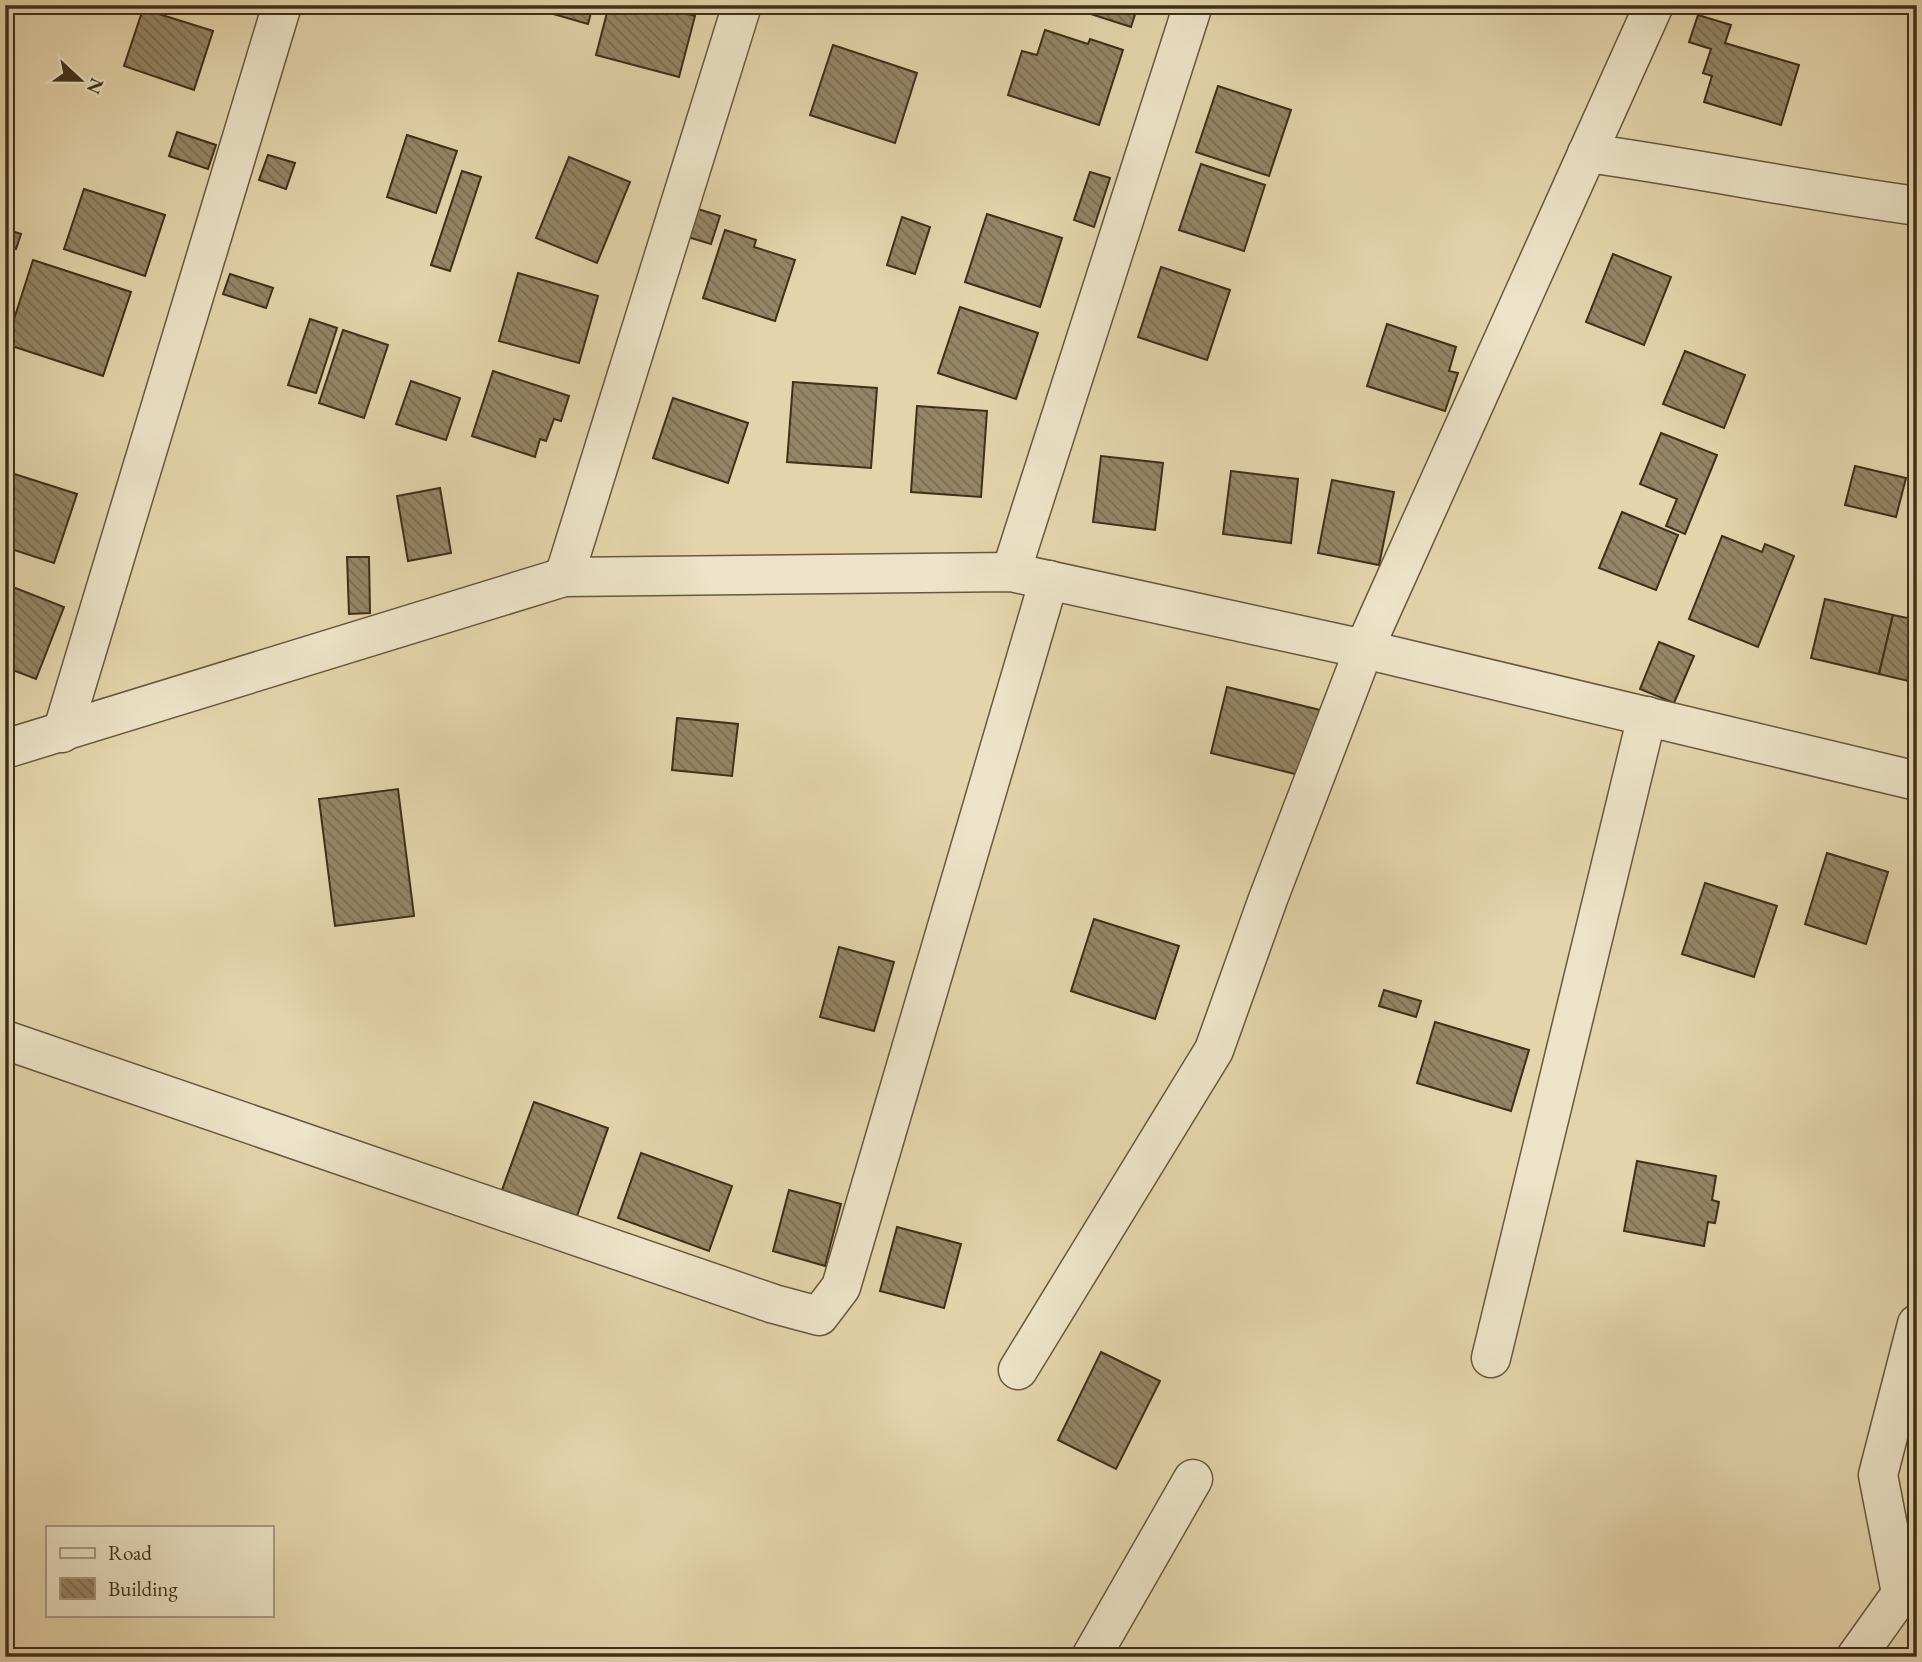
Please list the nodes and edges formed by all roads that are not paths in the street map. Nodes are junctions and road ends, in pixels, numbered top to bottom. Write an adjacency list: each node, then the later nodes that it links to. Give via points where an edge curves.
1 (282, 5): 12 (street)
2 (742, 5): 8 (street)
3 (1193, 5): 7 (street)
4 (1654, 5): 5 (street)
5 (1587, 153): 6 (street); 10 (street)
6 (1917, 206)
7 (1011, 572): 8 (street); 9 (street)
8 (564, 577): 12 (street)
9 (1049, 580): 10 (street); 15 (street, via 841,1287 819,1316)
10 (1364, 649): 11 (street); 18 (street, via 1214,1050)
11 (1647, 716): 14 (street); 17 (street)
12 (62, 733): 13 (street)
13 (5, 748)
14 (1917, 781)
15 (5, 1040)
16 (1917, 1324): 20 (street, via 1878,1475)
17 (1491, 1358)
18 (1017, 1370)
19 (1193, 1479): 21 (street)
20 (1909, 1582): 22 (street)
21 (1091, 1657)
22 (1856, 1657)

